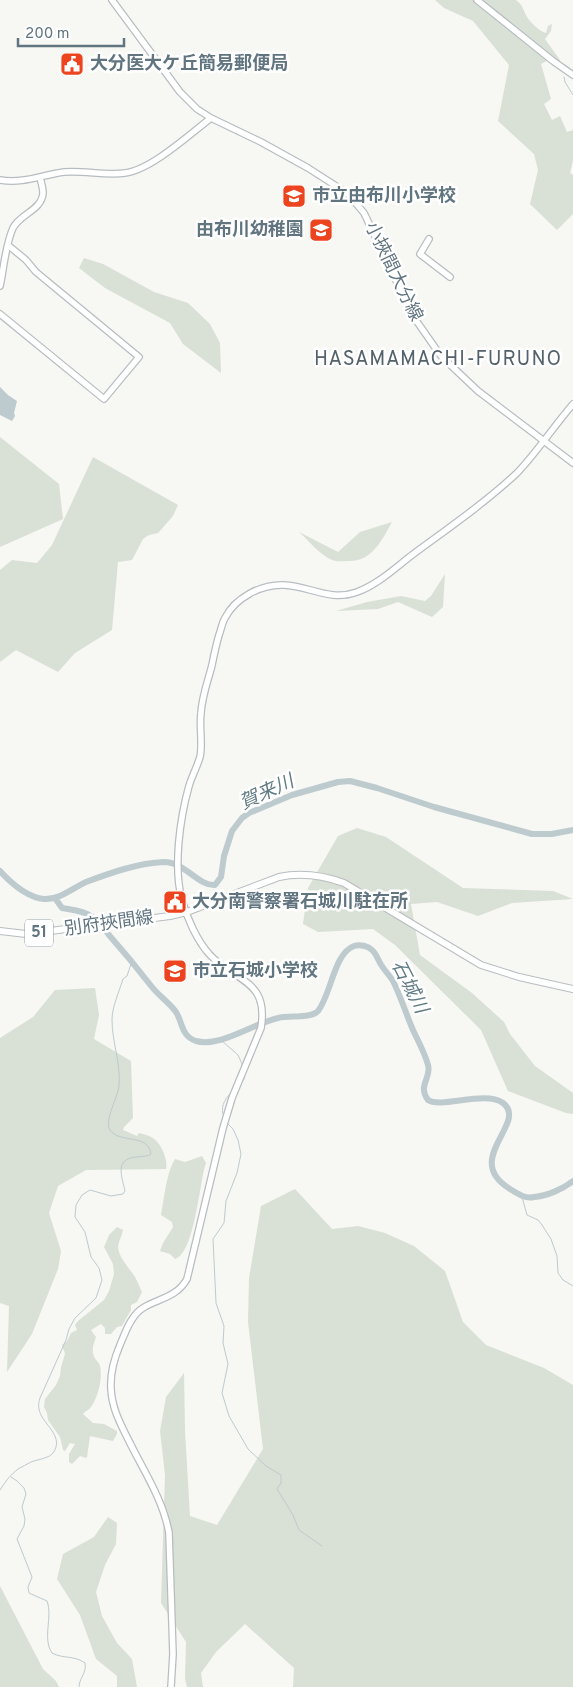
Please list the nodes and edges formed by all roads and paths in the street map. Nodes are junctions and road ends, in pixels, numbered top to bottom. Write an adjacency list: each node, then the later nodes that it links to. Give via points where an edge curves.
1 (112, 0): 4 (street, 小挾間大分線, via 184,97)
2 (477, 0): 3 (street)
3 (573, 75)
4 (211, 118): 5 (street, via 157,159 135,171 117,174 69,172); 13 (street, 小挾間大分線, via 261,142 347,193 364,213 402,296 433,345 473,387)
5 (40, 177): 6 (street, via 18,182); 8 (street, via 42,199 17,222)
6 (0, 180)
7 (430, 239): 9 (street, via 420,254)
8 (9, 246): 10 (street); 11 (street, via 139,357 104,399)
9 (450, 278)
10 (0, 286)
11 (0, 314)
12 (573, 404): 13 (street)
13 (543, 440): 14 (street, 小挾間大分線); 15 (street, via 498,489 368,588 343,596 285,585 268,586 247,595 234,606 225,618 202,700 200,756 189,786 178,850 181,894)
14 (573, 463)
15 (187, 912): 16 (main road, 別府挾間線 / 51, via 26,934); 17 (main road, 別府挾間線 / 51, via 279,877 294,874 326,876 344,883 481,964 519,977); 18 (street, via 202,946 217,962 254,988 263,1011 261,1028 223,1128 187,1279 177,1292 133,1316 112,1370 113,1406 160,1501 168,1526 173,1654)
16 (0, 931)
17 (573, 989)
18 (171, 1687)

